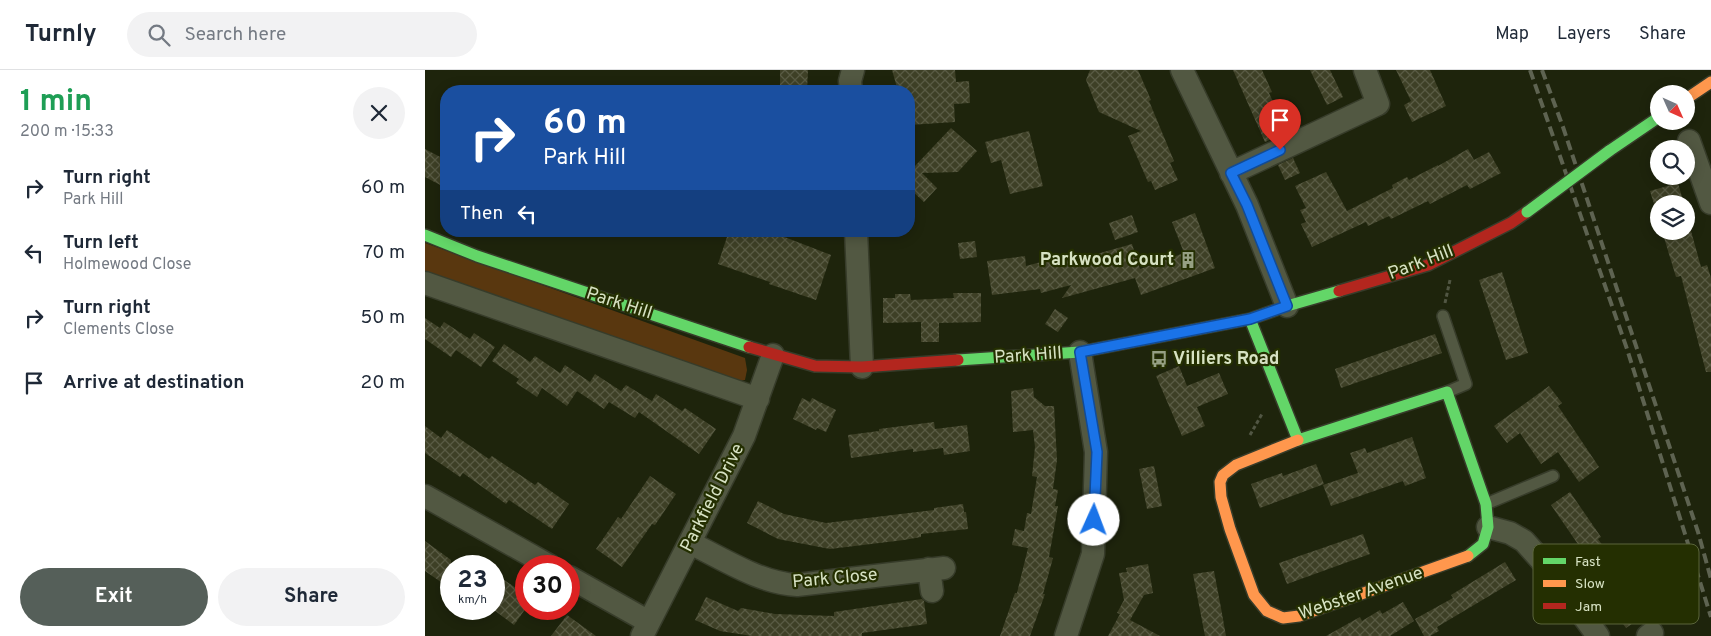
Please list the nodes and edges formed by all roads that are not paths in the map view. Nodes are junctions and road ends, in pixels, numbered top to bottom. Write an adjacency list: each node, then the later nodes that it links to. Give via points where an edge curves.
1 (853, 70): 5 (street)
2 (1182, 70): 9 (street)
3 (1365, 70): 9 (street, via 1378,104)
4 (1711, 82): 6 (street)
5 (850, 85)
6 (1695, 93)
7 (1650, 123): 14 (street, Park Hill, bridge, via 1511,223 1428,265)
8 (1695, 158): 10 (street)
9 (1231, 173): 14 (street)
10 (1711, 203)
11 (425, 235): 18 (street, Park Hill, via 477,256)
12 (856, 237): 19 (street)
13 (425, 283): 21 (street)
14 (1287, 306): 16 (street, Park Hill)
15 (1443, 316): 20 (lane, via 1466,384)
16 (1250, 319): 17 (street, Park Hill); 22 (street)
17 (1080, 352): 19 (street, Park Hill); 34 (street, via 1097,452 1093,554)
18 (773, 355): 19 (street, Park Hill, via 815,366); 21 (street, Parkfield Drive)
19 (862, 367)
20 (1447, 392): 22 (street, Webster Avenue); 25 (street, Webster Avenue)
21 (758, 399): 27 (street, Parkfield Drive, via 744,436)
22 (1298, 440): 26 (street, Webster Avenue, via 1236,464 1220,482 1230,529 1254,595 1267,612 1283,618 1299,616 1465,558 1483,544)
23 (1553, 476): 25 (lane)
24 (425, 496): 29 (street)
25 (1487, 504): 26 (street, Webster Avenue)
26 (1488, 527): 28 (street, via 1510,533 1525,541)
27 (690, 544): 30 (street, Park Close, via 768,581 783,584); 33 (street, Parkfield Drive)
28 (1533, 551)
29 (530, 555)
30 (935, 576)
31 (580, 585): 33 (street)
32 (1589, 624): 35 (street)
33 (645, 629)
34 (1066, 636)
35 (1598, 636)

